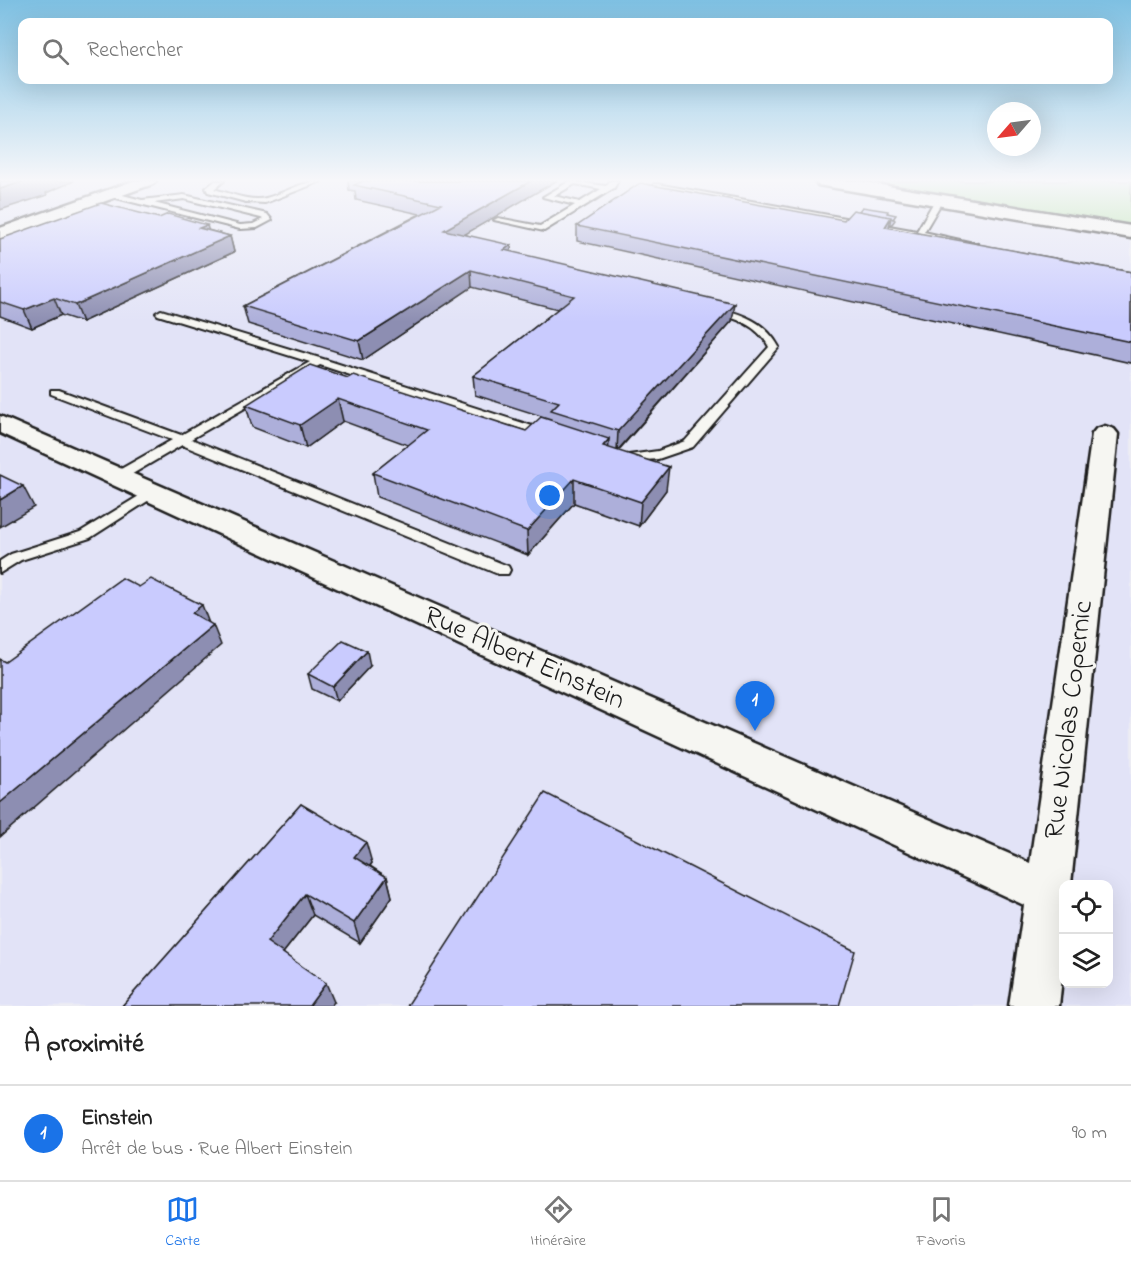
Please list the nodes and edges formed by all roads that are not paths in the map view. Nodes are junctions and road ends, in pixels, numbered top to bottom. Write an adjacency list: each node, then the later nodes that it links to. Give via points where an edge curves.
1 (17, 228): 6 (street)
2 (886, 228): 7 (lane)
3 (923, 228): 7 (lane)
4 (1107, 228): 5 (street)
5 (1131, 232)
6 (0, 234)
7 (919, 234): 8 (lane)
8 (990, 246)
9 (705, 308): 17 (lane, via 756,324 774,347 689,444 649,458 621,459)
10 (161, 312): 11 (lane)
11 (319, 361): 15 (lane); 16 (lane)
12 (55, 392): 16 (lane)
13 (0, 424): 18 (street, Rue Albert Einstein)
14 (1105, 434): 22 (street, Rue Nicolas Copernic)
15 (554, 437)
16 (182, 440): 18 (lane); 21 (lane)
17 (610, 455)
18 (117, 477): 19 (street, Rue Albert Einstein)
19 (152, 492): 20 (lane, via 86,535 16,557); 22 (street, Rue Albert Einstein)
20 (0, 567)
21 (502, 570)
22 (1048, 893): 23 (street, Rue Nicolas Copernic)
23 (1034, 1006)

